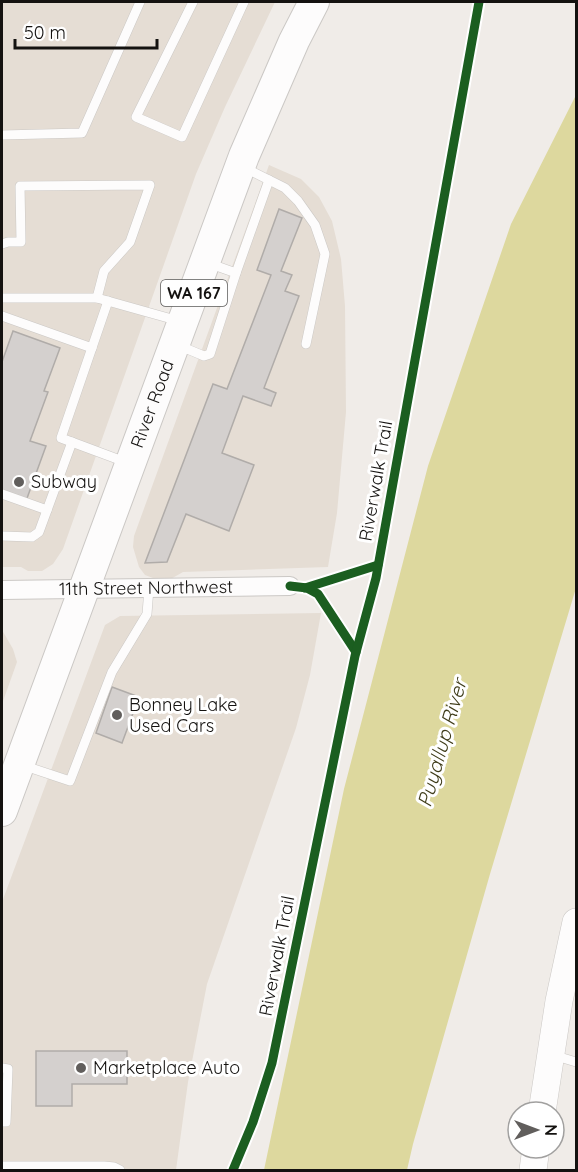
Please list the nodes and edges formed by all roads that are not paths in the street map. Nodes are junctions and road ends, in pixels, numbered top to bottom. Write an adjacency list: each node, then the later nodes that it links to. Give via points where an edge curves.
1 (140, 2): 5 (lane, via 82,133)
2 (193, 2): 3 (lane, via 136,117 182,137)
3 (244, 2)
4 (314, 2): 6 (main road, River Road / WA 167)
5 (2, 135)
6 (241, 166): 7 (lane); 9 (main road, River Road / WA 167)
7 (269, 180): 10 (lane); 16 (lane, via 298,201 315,225 325,254)
8 (2, 244): 12 (lane, via 21,242 20,186 150,185 130,242 104,271)
9 (206, 262): 10 (lane); 15 (main road, River Road / WA 167)
10 (236, 273): 15 (lane, via 210,354 204,356)
11 (2, 298): 12 (lane)
12 (97, 298): 13 (lane)
13 (108, 301): 15 (lane); 17 (lane)
14 (2, 316): 17 (lane)
15 (179, 333): 19 (main road, River Road / WA 167)
16 (306, 344)
17 (92, 348): 18 (lane, via 61,438)
18 (72, 442): 19 (lane); 21 (lane)
19 (130, 464): 24 (main road, River Road / WA 167)
20 (2, 494): 21 (lane)
21 (47, 510): 22 (lane, via 39,532 32,537)
22 (2, 536)
23 (290, 586): 25 (street, 11th Street Northwest)
24 (83, 588): 25 (street, 11th Street Northwest); 26 (street, 11th Street Northwest); 27 (main road, River Road / WA 167)
25 (149, 588): 27 (lane, via 147,614 112,672 70,781)
26 (2, 590)
27 (19, 764): 28 (main road, River Road / WA 167)
28 (2, 811)
29 (576, 922): 30 (street)
30 (550, 1054): 31 (lane); 33 (street)
31 (576, 1062)
32 (2, 1068): 34 (lane, via 8,1069 6,1122)
33 (544, 1100)
34 (2, 1122)
35 (2, 1166): 36 (lane)
36 (18, 1168): 37 (lane, via 104,1166)
37 (120, 1170)

